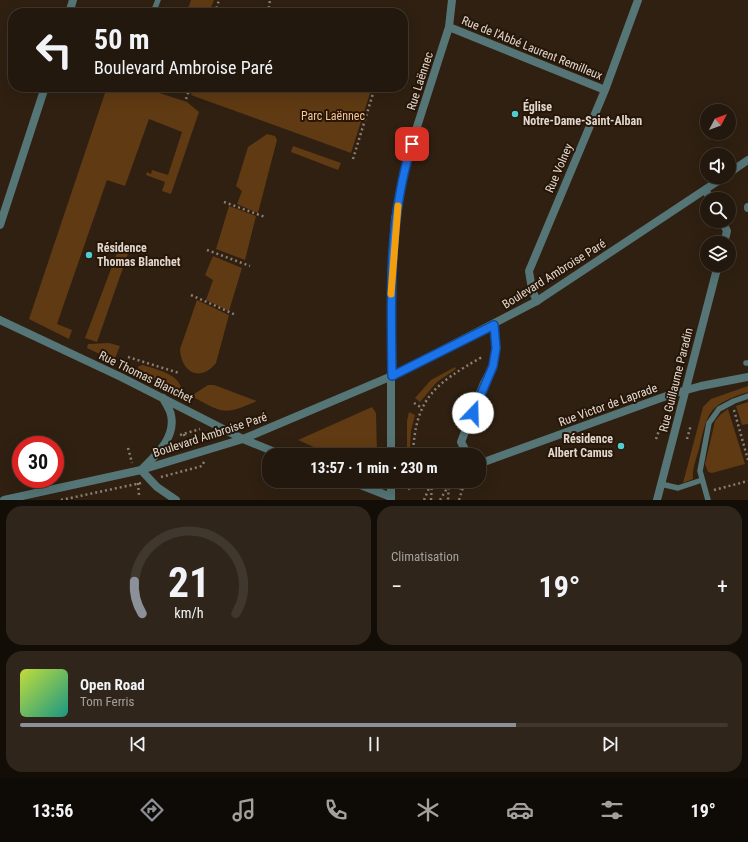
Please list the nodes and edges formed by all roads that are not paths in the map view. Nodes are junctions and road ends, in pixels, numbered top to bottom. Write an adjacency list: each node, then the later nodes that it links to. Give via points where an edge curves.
1 (452, 0): 3 (street, Rue Laënnec)
2 (638, 0): 4 (street, Rue Volney)
3 (449, 27): 4 (street, Rue de l'Abbé Laurent Remilleux); 15 (street, Rue Laënnec, via 407,158 395,219 391,284)
4 (605, 90): 12 (street, Rue Volney, via 529,271)
5 (43, 92): 10 (street)
6 (748, 160): 7 (street)
7 (736, 168)
8 (714, 184): 9 (street, Boulevard Ambroise Paré)
9 (705, 190): 12 (street, Boulevard Ambroise Paré)
10 (0, 225)
11 (716, 272): 17 (street, Rue Guillaume Paradin)
12 (537, 301): 14 (street, Boulevard Ambroise Paré)
13 (0, 320): 19 (street, Rue Thomas Blanchet)
14 (494, 325): 15 (street, Boulevard Ambroise Paré); 23 (street, via 496,348 493,366 461,442)
15 (392, 376): 20 (street, Boulevard Ambroise Paré); 22 (street, Rue Laënnec)
16 (748, 377): 17 (street, Rue Victor de Laprade)
17 (686, 390): 24 (street, Rue Victor de Laprade); 27 (street, Rue Guillaume Paradin)
18 (748, 396): 26 (lane, via 719,409 709,423 700,471)
19 (163, 398): 20 (street, Rue Thomas Blanchet); 25 (street, Boulevard Ambroise Paré, via 171,414 168,438)
20 (243, 439): 21 (street, Rue Thomas Blanchet); 25 (street, Boulevard Ambroise Paré)
21 (265, 448)
22 (391, 448)
23 (464, 448)
24 (486, 461)
25 (141, 470): 30 (street, Boulevard Ambroise Paré); 31 (street, via 157,487)
26 (702, 480): 27 (lane, via 678,488); 33 (lane)
27 (661, 484): 32 (street, Rue Guillaume Paradin)
28 (367, 488): 29 (street)
29 (391, 498)
30 (4, 500)
31 (176, 500)
32 (657, 500)
33 (708, 500)

